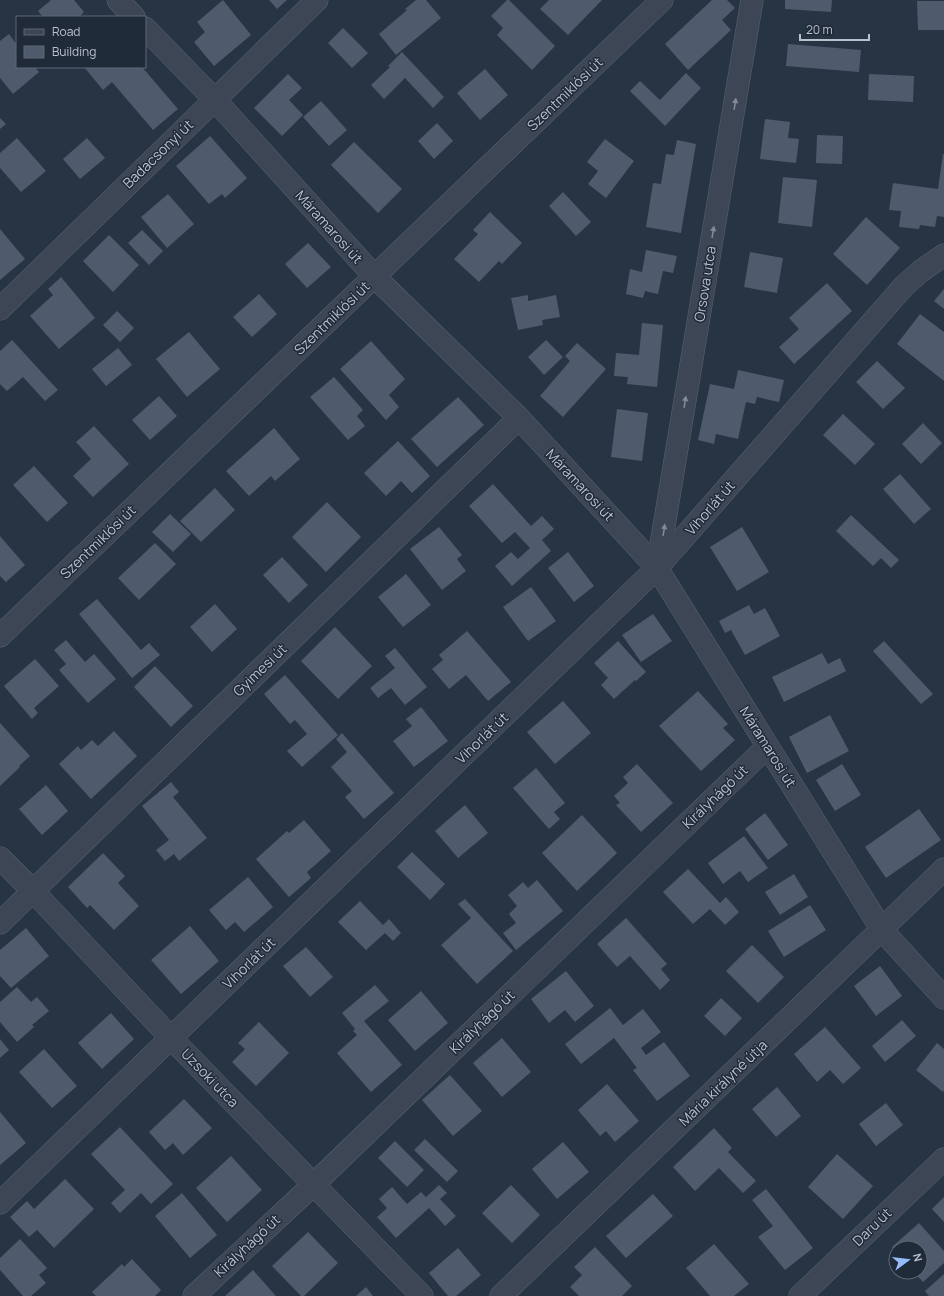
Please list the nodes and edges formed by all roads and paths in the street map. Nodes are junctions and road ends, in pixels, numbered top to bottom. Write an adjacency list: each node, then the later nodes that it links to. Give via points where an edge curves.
1 (118, 0): 5 (street)
2 (317, 0): 7 (street, Badacsonyi út)
3 (662, 0): 9 (street, Szentmiklósi út)
4 (752, 0): 12 (street, Orsova utca, one-way to 4)
5 (133, 16)
6 (146, 29): 7 (street, Máramarosi út)
7 (214, 99): 9 (street, Máramarosi út); 10 (street, Badacsonyi út)
8 (944, 255): 12 (street, Vihorlát út, via 904,286)
9 (375, 277): 11 (street, Máramarosi út); 13 (street, Szentmiklósi út)
10 (0, 309)
11 (519, 418): 12 (street, Máramarosi út); 17 (street, Gyimesi út)
12 (657, 568): 14 (street, Máramarosi út); 21 (street, Vihorlát út)
13 (0, 636)
14 (767, 747): 19 (street, Máramarosi út); 23 (street, Királyhágó út)
15 (0, 858): 17 (street, Uzsoki utca)
16 (944, 869): 19 (street, Mária királyné útja)
17 (33, 891): 18 (street, Gyimesi út); 21 (street, Uzsoki utca)
18 (0, 923)
19 (882, 930): 20 (street, Máramarosi út); 27 (street, Mária királyné útja)
20 (944, 998)
21 (171, 1038): 23 (street, Uzsoki utca); 24 (street, Vihorlát út)
22 (944, 1159): 28 (street, Daru út)
23 (314, 1184): 25 (street, Királyhágó út); 26 (street, Uzsoki utca)
24 (0, 1203)
25 (194, 1296)
26 (422, 1296)
27 (501, 1296)
28 (800, 1296)

